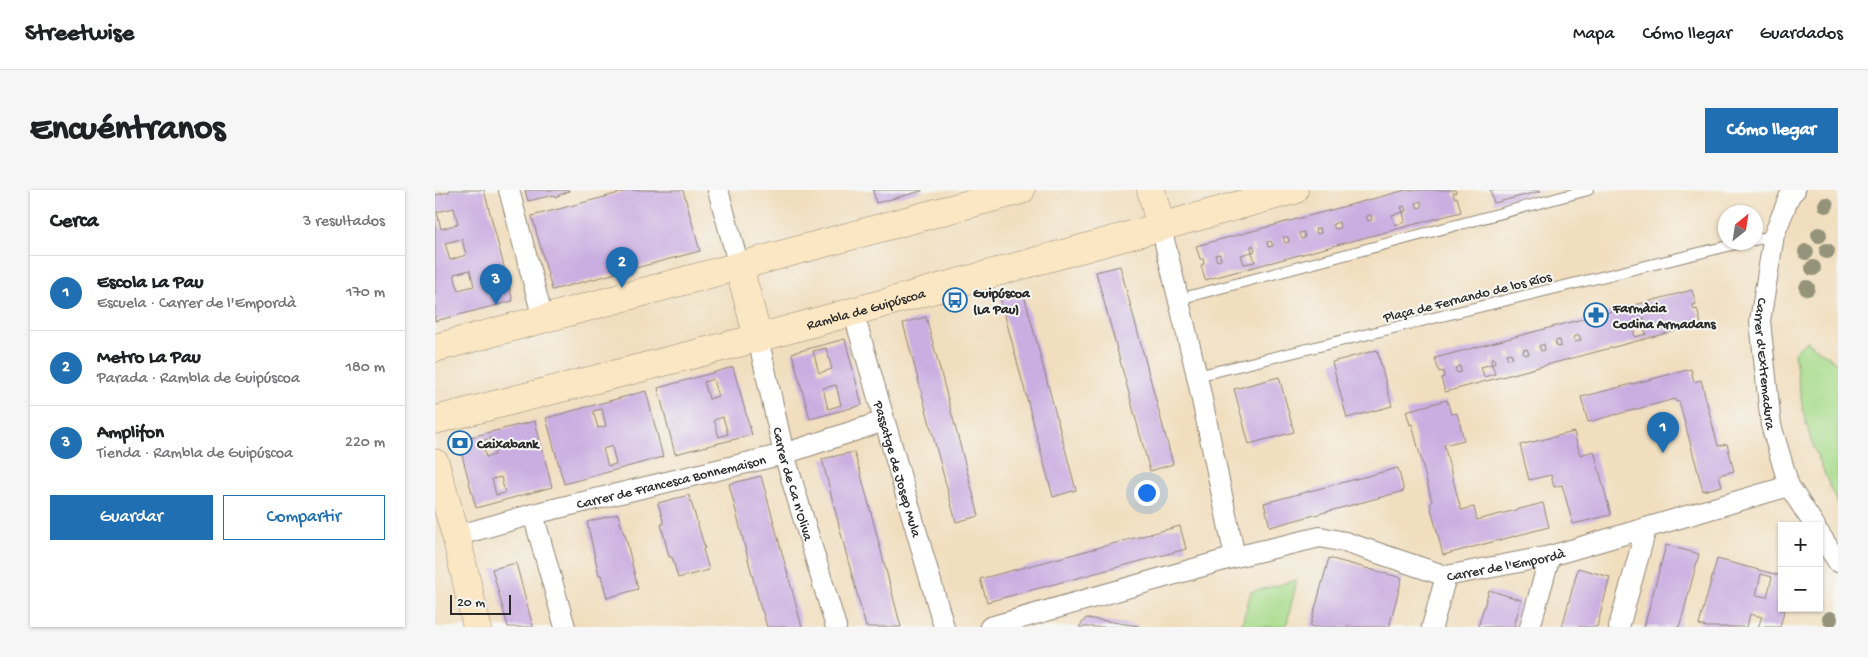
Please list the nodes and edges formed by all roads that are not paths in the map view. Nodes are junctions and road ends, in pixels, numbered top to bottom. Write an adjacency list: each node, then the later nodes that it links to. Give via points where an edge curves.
1 (509, 190): 14 (street)
2 (718, 190): 11 (street)
3 (1021, 190): 11 (street)
4 (1151, 190): 8 (street)
5 (1294, 190): 8 (street, Rambla de Guipúscoa)
6 (1588, 190): 12 (lane)
7 (1791, 192): 9 (street, Carrer d'Extremadura)
8 (1161, 227): 12 (street); 13 (street, Rambla de Guipúscoa)
9 (1765, 237): 22 (street, Carrer d'Extremadura, via 1760,321 1771,425)
10 (1718, 248): 17 (lane, Plaça de Fernando de los Ríos)
11 (739, 266): 14 (street); 15 (street)
12 (1179, 299): 17 (street)
13 (853, 310): 15 (street, Rambla de Guipúscoa); 19 (street, Passatge de Josep Mula)
14 (543, 319): 16 (street)
15 (758, 338): 18 (street, Rambla de Guipúscoa); 20 (street, Carrer de Ca n'Oliva)
16 (435, 348)
17 (1197, 376): 29 (street)
18 (435, 420)
19 (884, 421): 20 (street, Carrer de Francesca Bonnemaison); 35 (street, Passatge de Josep Mula)
20 (784, 454): 23 (street, Carrer de Francesca Bonnemaison); 34 (street, Carrer de Ca n'Oliva)
21 (435, 463): 26 (street)
22 (1789, 486): 24 (street, Carrer d'Extremadura); 25 (street, Carrer de l'Empordà)
23 (533, 514): 26 (street, Carrer de Francesca Bonnemaison); 33 (street)
24 (1812, 522)
25 (1646, 529): 28 (street, Carrer de l'Empordà); 39 (street)
26 (456, 536): 32 (street)
27 (1823, 539): 30 (street)
28 (1550, 556): 31 (street, Carrer de l'Empordà); 38 (street)
29 (1235, 557): 31 (street, Carrer de l'Empordà, via 1320,537 1345,542); 36 (street, Carrer de l'Empordà)
30 (1838, 562)
31 (1446, 576): 37 (street)
32 (477, 627)
33 (565, 627)
34 (836, 627)
35 (944, 627)
36 (990, 627)
37 (1432, 627)
38 (1530, 627)
39 (1619, 627)

